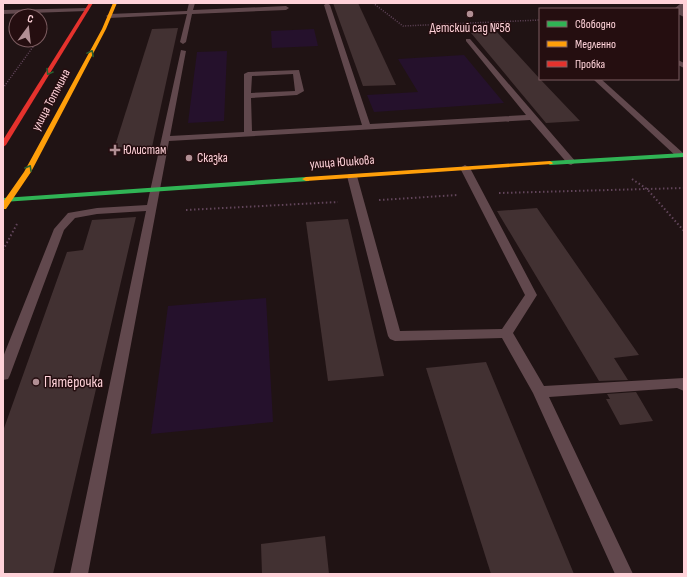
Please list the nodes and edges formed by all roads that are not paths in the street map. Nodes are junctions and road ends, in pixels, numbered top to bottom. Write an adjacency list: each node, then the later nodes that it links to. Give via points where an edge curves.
1 (115, 3): 10 (main road, улица Тотмина)
2 (192, 3): 8 (lane)
3 (327, 5): 15 (lane)
4 (89, 6): 7 (lane); 18 (main road, улица Тотмина, one-way to 18)
5 (684, 6): 9 (street, via 679,10)
6 (286, 8): 8 (lane)
7 (3, 12)
8 (190, 12): 10 (lane); 17 (lane)
9 (684, 14)
10 (109, 16): 24 (main road, улица Тотмина, one-way to 10, via 27,172)
11 (468, 40): 14 (lane)
12 (598, 80): 19 (lane)
13 (247, 96): 13 (lane, via 297,93 300,91 296,72 248,74); 16 (lane)
14 (532, 117): 15 (lane); 20 (lane)
15 (367, 127): 16 (lane)
16 (248, 135): 17 (lane)
17 (166, 139): 23 (lane)
18 (3, 144)
19 (682, 155): 20 (main road, улица Юшкова)
20 (571, 162): 21 (main road, улица Юшкова)
21 (466, 168): 22 (main road, улица Юшкова); 26 (lane, via 531,295)
22 (352, 176): 23 (main road, улица Юшкова); 26 (lane, via 395,336)
23 (156, 189): 24 (main road, улица Юшкова); 25 (lane)
24 (4, 202)
25 (152, 210): 27 (lane, via 97,211 72,215 59,229); 30 (lane)
26 (506, 333): 29 (lane)
27 (3, 375)
28 (684, 386): 29 (lane, via 681,382)
29 (540, 392): 31 (lane)
30 (79, 574)
31 (624, 574)

